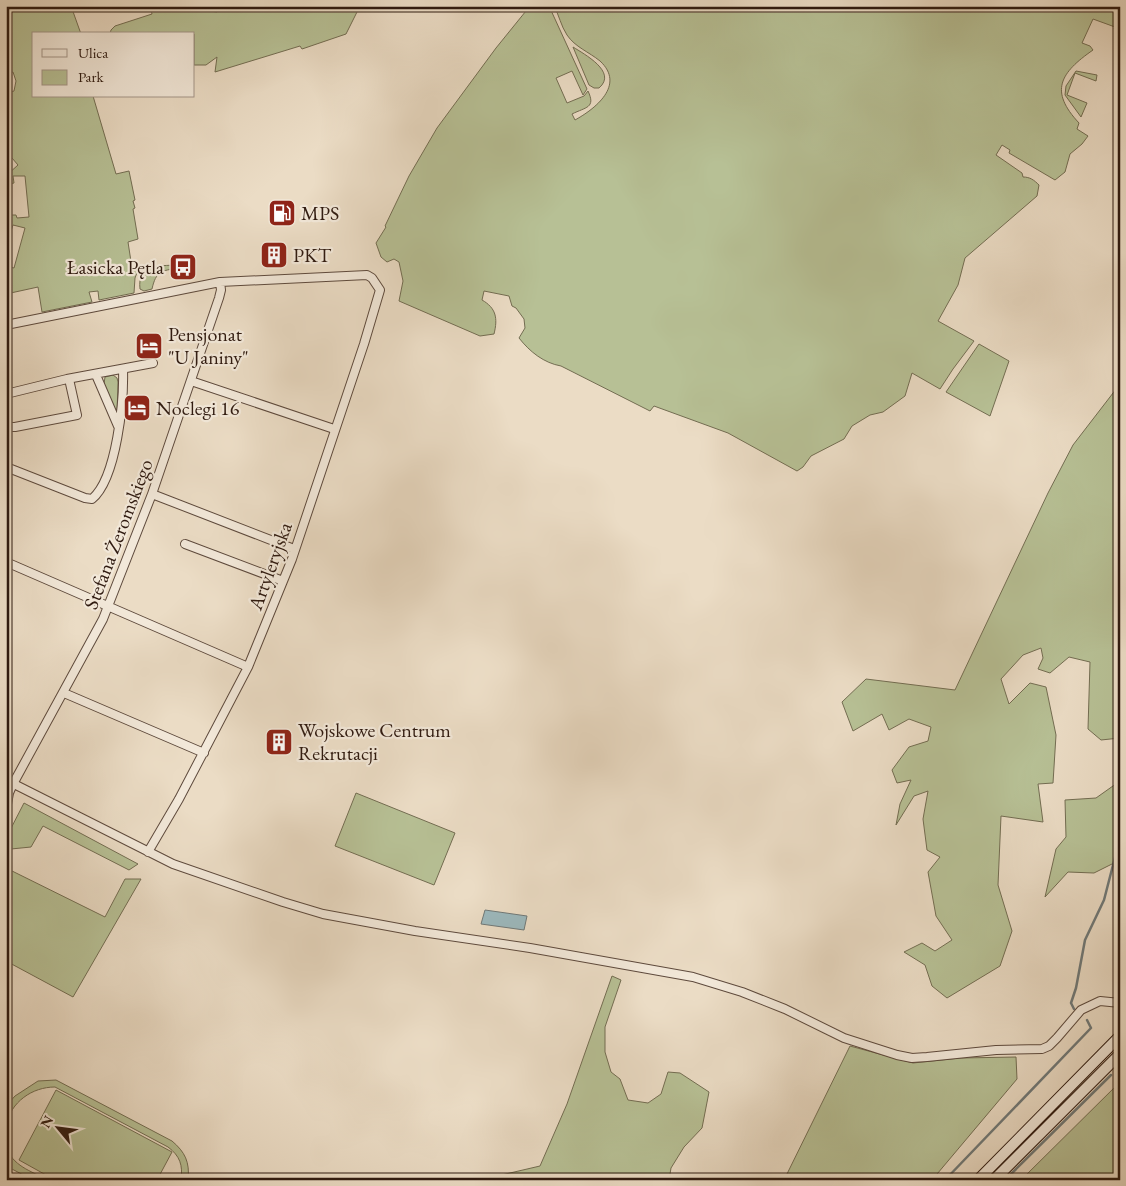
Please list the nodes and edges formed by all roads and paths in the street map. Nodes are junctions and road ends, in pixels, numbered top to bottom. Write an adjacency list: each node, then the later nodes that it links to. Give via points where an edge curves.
1 (220, 282): 2 (street); 7 (street, Stefana Żeromskiego, via 219,298); 11 (street, Artyleryjska, via 355,275 372,278 380,290)
2 (6, 325)
3 (153, 363): 4 (street)
4 (123, 369): 5 (street); 9 (street)
5 (96, 375): 6 (street); 9 (street)
6 (69, 379): 8 (street); 10 (street, via 77,415)
7 (191, 380): 11 (street); 13 (street, Stefana Żeromskiego)
8 (6, 394)
9 (118, 426): 12 (street, via 118,439 103,484 92,499)
10 (6, 427)
11 (334, 429): 15 (street, Artyleryjska)
12 (6, 467)
13 (152, 494): 15 (street); 18 (street, Stefana Żeromskiego)
14 (185, 544): 17 (street)
15 (294, 549): 17 (street, Artyleryjska)
16 (6, 562): 18 (street)
17 (283, 581): 19 (street, Artyleryjska)
18 (108, 605): 19 (street); 20 (street, Stefana Żeromskiego)
19 (248, 667): 21 (street, Artyleryjska)
20 (64, 693): 21 (street); 22 (street, Stefana Żeromskiego)
21 (204, 753): 24 (street, Artyleryjska)
22 (10, 782): 23 (street, Stefana Żeromskiego); 24 (street)
23 (6, 810)
24 (148, 852): 25 (street, via 189,870 323,914 693,977 785,1009 844,1038 912,1058 1042,1049 1057,1038 1081,1010 1100,1001)
25 (1118, 1004)
26 (1120, 1036): 28 (main road)
27 (1120, 1054): 29 (main road)
28 (978, 1180)
29 (994, 1180)

